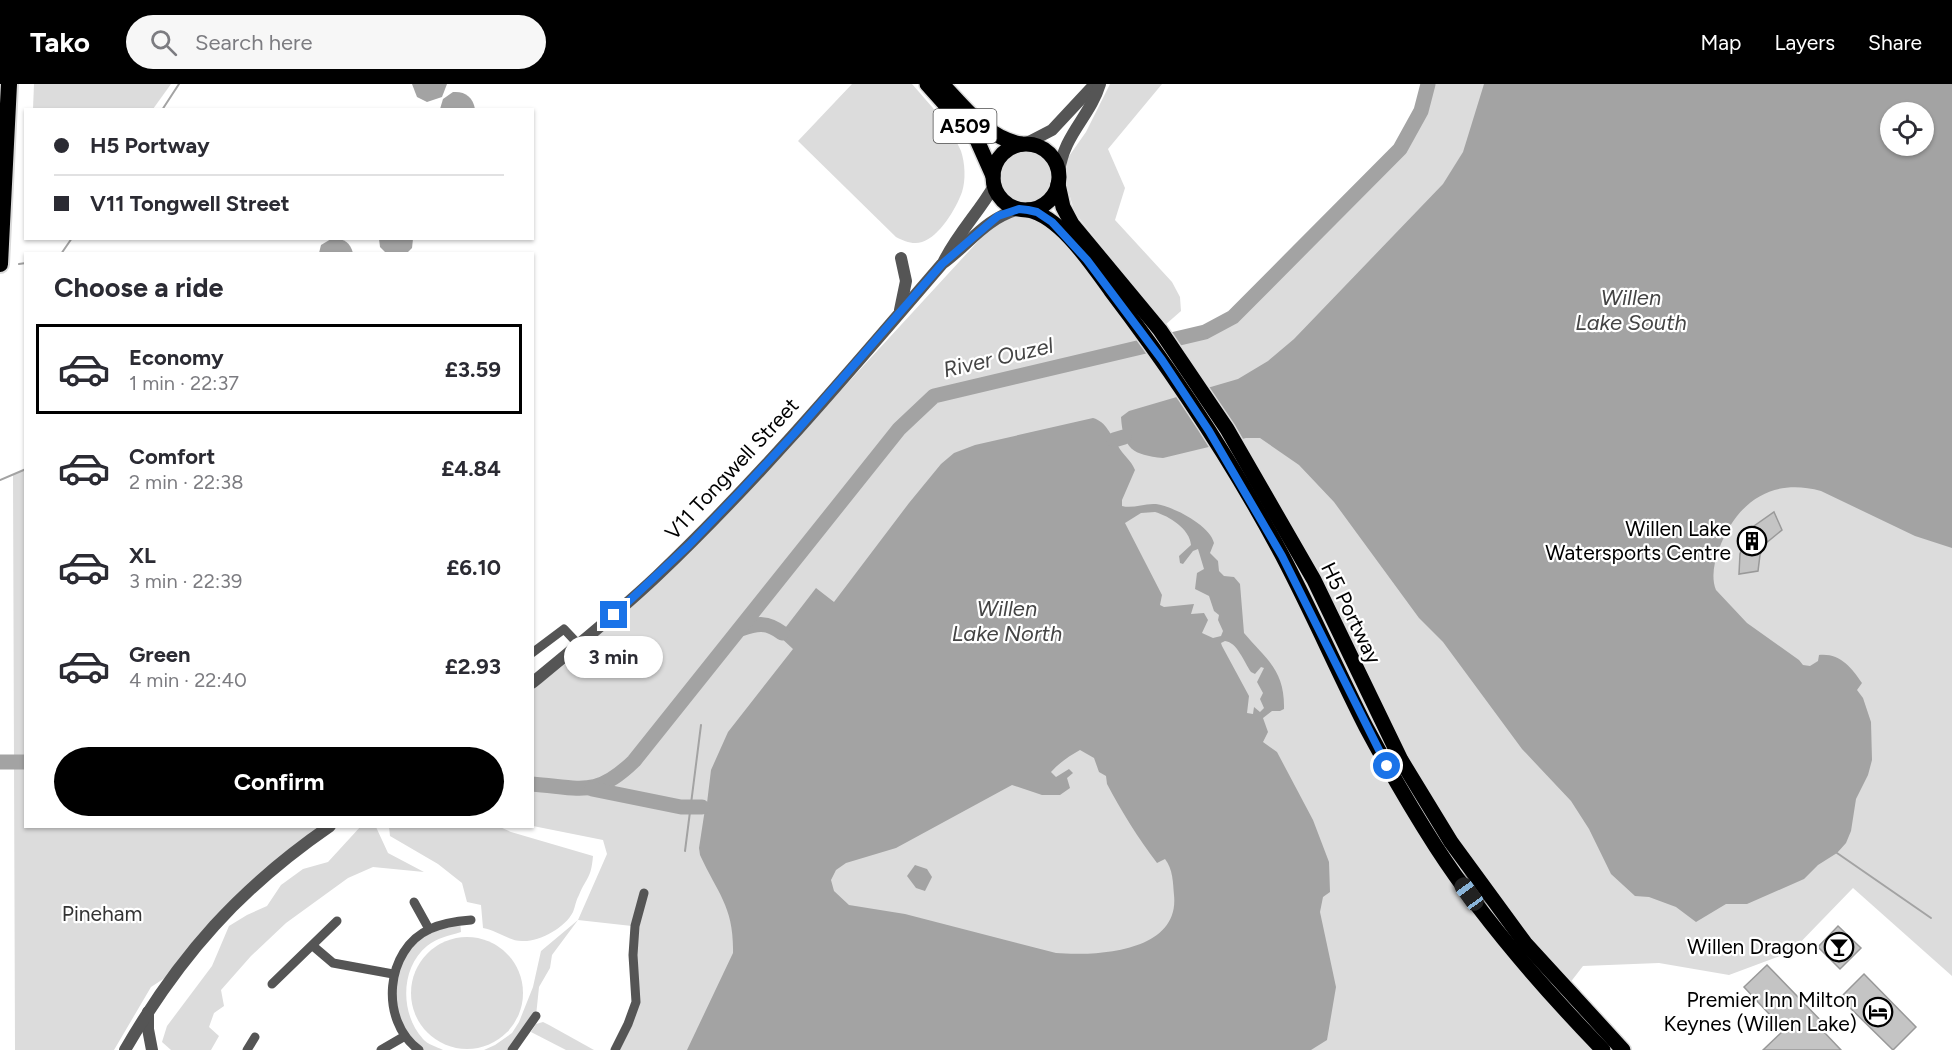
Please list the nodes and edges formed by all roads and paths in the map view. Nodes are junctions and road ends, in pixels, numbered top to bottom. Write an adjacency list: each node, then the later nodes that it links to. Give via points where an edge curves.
1 (9, 84): 12 (highway)
2 (927, 84): 8 (main road, A509, via 977,140)
3 (942, 84): 6 (main road, A509, via 990,132)
4 (1095, 84): 6 (street, via 1064,120)
5 (1100, 84): 7 (street, via 1065,144)
6 (1023, 144): 7 (main road, A509, via 1048,152 1057,165); 8 (main road, A509, via 1001,155)
7 (1059, 178): 9 (main road, via 1047,202); 10 (main road, H5 Portway / A509)
8 (993, 181): 9 (main road, A509, via 1003,201); 13 (street, V11 Tongwell Street, via 985,202 953,242)
9 (1024, 210): 10 (main road, H5 Portway / A509); 13 (street, V11 Tongwell Street, via 988,222)
10 (1067, 228): 15 (main road, H5 Portway / A509)
11 (902, 258): 14 (street, via 906,281)
12 (0, 264)
13 (942, 264): 14 (street, V11 Tongwell Street)
14 (900, 311): 16 (street, V11 Tongwell Street, via 739,493 657,576)
15 (1138, 314): 27 (main road, H5 Portway / A509, via 1204,393 1253,472 1314,580 1407,770); 27 (main road, H5 Portway / A509, via 1240,481 1299,587 1405,797 1478,906)
16 (579, 645): 17 (street, via 564,629); 18 (street, V11 Tongwell Street)
17 (534, 652)
18 (534, 681)
19 (327, 828): 30 (street, via 234,903 174,972)
20 (644, 893): 40 (street, via 634,936 636,1002)
21 (414, 902): 24 (street)
22 (471, 920): 24 (street)
23 (337, 921): 25 (street)
24 (429, 929): 26 (street, via 406,950)
25 (313, 946): 26 (street, via 333,963); 28 (street)
26 (393, 974): 32 (street, via 392,1003)
27 (1548, 982): 29 (main road, H5 Portway / A509)
28 (272, 984)
29 (1561, 996): 41 (main road, H5 Portway / A509); 42 (main road, H5 Portway / A509)
30 (148, 1011): 34 (street); 35 (street)
31 (536, 1016): 39 (street)
32 (405, 1036): 37 (street); 38 (street)
33 (255, 1038): 36 (street)
34 (126, 1050)
35 (152, 1050)
36 (248, 1050)
37 (381, 1050)
38 (419, 1050)
39 (512, 1050)
40 (615, 1050)
41 (1603, 1050)
42 (1623, 1050)

